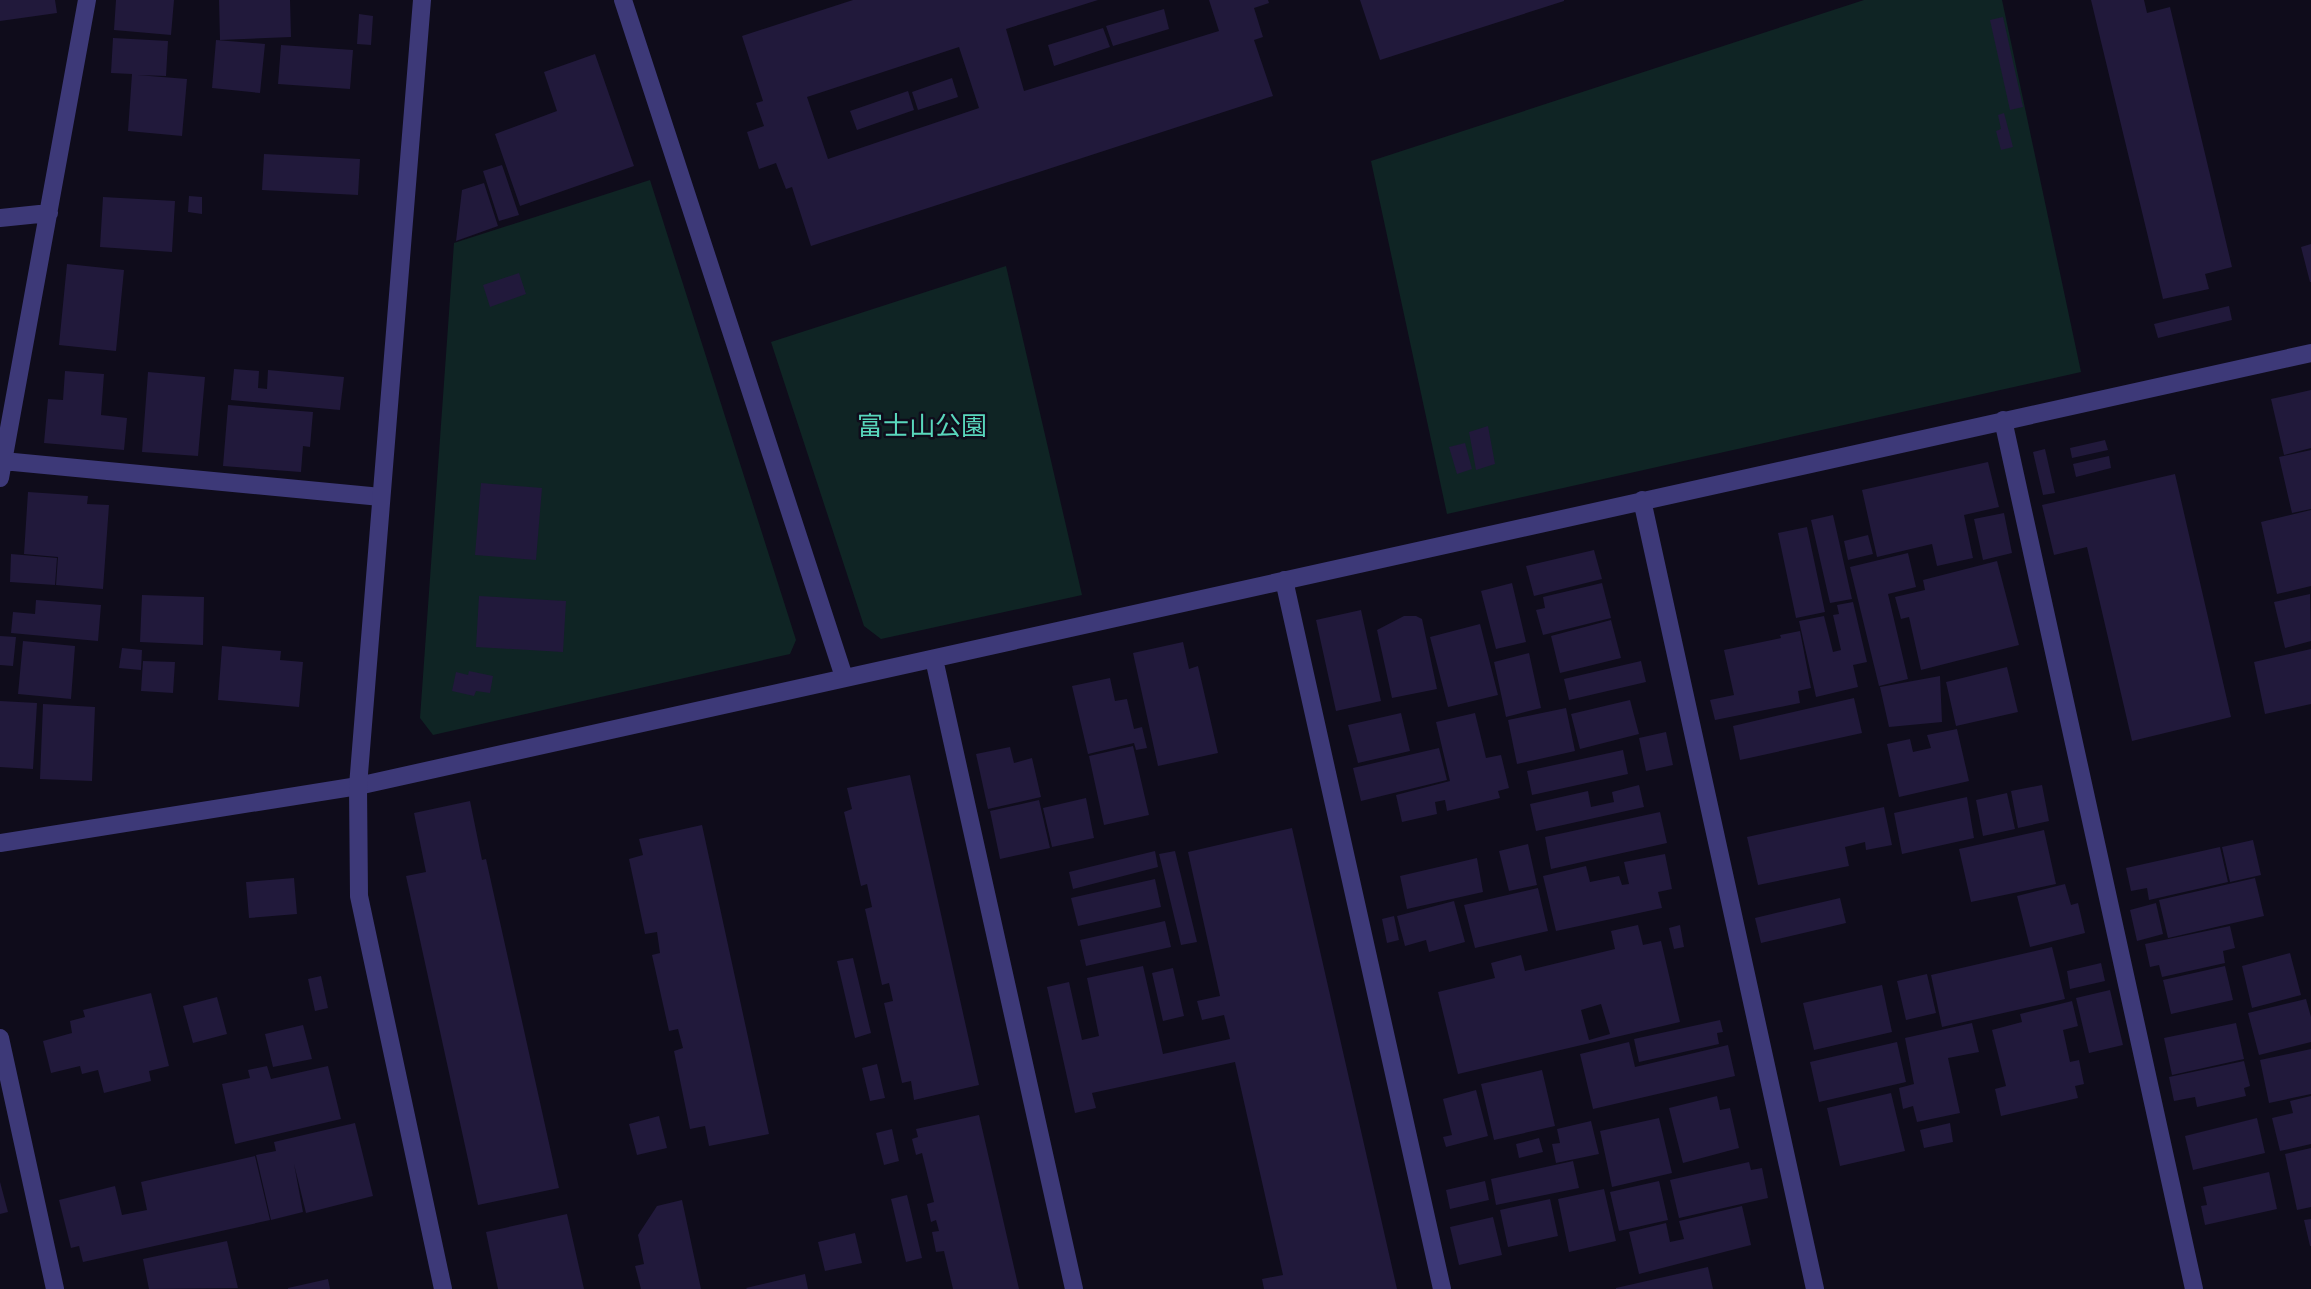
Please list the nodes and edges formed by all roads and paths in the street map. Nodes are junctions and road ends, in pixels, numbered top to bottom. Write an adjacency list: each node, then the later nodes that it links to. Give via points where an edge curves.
1 (88, 0): 4 (street)
2 (422, 0): 9 (street)
3 (624, 0): 13 (street)
4 (49, 213): 5 (street); 8 (street)
5 (0, 218)
6 (2311, 353): 7 (street)
7 (2003, 420): 10 (street); 22 (street)
8 (2, 470): 9 (street)
9 (381, 497): 14 (street)
10 (1642, 500): 11 (street); 21 (street)
11 (1284, 580): 12 (street); 20 (street)
12 (934, 659): 13 (street); 19 (street)
13 (844, 677): 14 (street)
14 (358, 786): 15 (street); 18 (street, via 359,896)
15 (0, 843)
16 (0, 1038): 17 (street)
17 (55, 1289)
18 (443, 1289)
19 (1074, 1289)
20 (1442, 1289)
21 (1815, 1289)
22 (2194, 1289)

